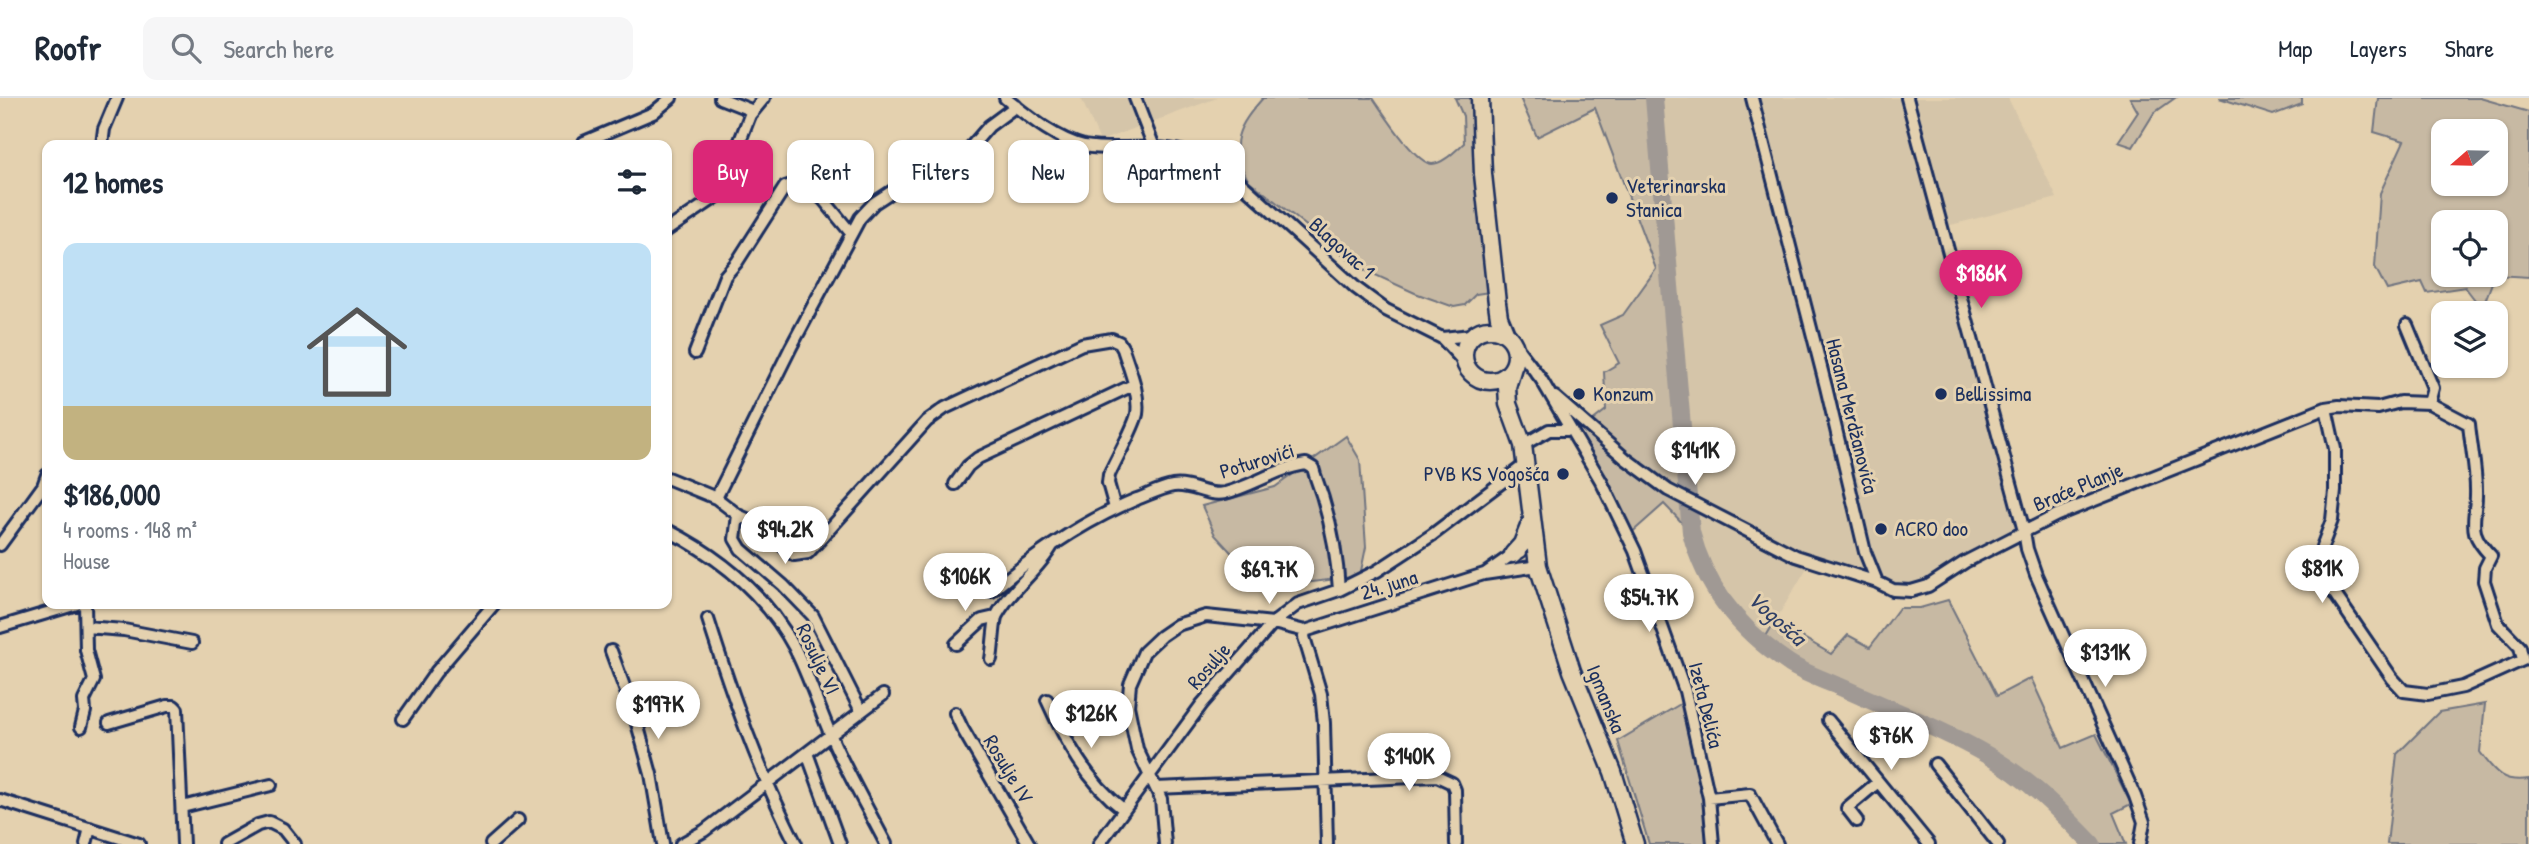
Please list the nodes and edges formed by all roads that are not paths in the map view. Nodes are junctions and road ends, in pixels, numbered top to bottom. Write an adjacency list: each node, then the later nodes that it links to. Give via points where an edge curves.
1 (117, 98): 12 (street)
2 (671, 98): 13 (street, via 653,113)
3 (720, 98): 11 (street)
4 (764, 98): 11 (street)
5 (1005, 98): 10 (street, Blagovac 1)
6 (1135, 98): 14 (street)
7 (1480, 98): 19 (main road)
8 (1752, 98): 52 (street, Hasana Merdžanovića, via 1865,552)
9 (1907, 98): 44 (street)
10 (1016, 106): 15 (street, Blagovac 1, via 1065,140); 18 (street, via 989,125 956,164 874,203)
11 (753, 110): 17 (street, via 719,195)
12 (103, 140)
13 (589, 140)
14 (1151, 140)
15 (1103, 148)
16 (1245, 187): 23 (street, Blagovac 1, via 1356,288 1386,310)
17 (672, 227)
18 (851, 233): 24 (street, via 823,198 805,184 785,187 725,276); 40 (street)
19 (1497, 303): 21 (main road, via 1489,324); 22 (main road)
20 (2407, 325): 31 (street, via 2432,388)
21 (1478, 332): 22 (main road, via 1491,329); 23 (street); 25 (main road, via 1464,348)
22 (1509, 337): 26 (main road, via 1516,356); 27 (street, Izeta Delića)
23 (1442, 338): 25 (street)
24 (695, 353)
25 (1465, 363): 28 (main road)
26 (1514, 366): 27 (street); 28 (main road, via 1499,379); 32 (main road, Igmanska, via 1507,387)
27 (1532, 367): 30 (street, Izeta Delića)
28 (1481, 380): 32 (main road, Igmanska)
29 (1133, 385): 38 (street, via 978,458); 41 (street, via 1137,413 1109,475); 42 (street, via 1119,342 1106,339 1082,344 945,408 927,421 808,553 800,556)
30 (1549, 392): 34 (street, Izeta Delića); 52 (street, via 1668,490 1796,556)
31 (2428, 403): 33 (street, Braće Planje); 33 (street, Braće Planje, via 2469,424 2476,496 2474,531 2491,556 2484,581 2498,624 2521,647 2524,660 2463,687 2428,694 2404,691 2332,590 2322,547 2332,520 2335,491 2335,449)
32 (1508, 404): 35 (main road, Igmanska)
33 (2326, 408): 44 (street, Braće Planje)
34 (1570, 430): 35 (street, via 1549,430); 85 (street, Izeta Delića, via 1635,551 1680,673)
35 (1524, 444): 36 (main road, Igmanska)
36 (1526, 464): 43 (main road, Igmanska); 53 (street, Rosulje, via 1432,535)
37 (672, 480): 40 (street)
38 (955, 484)
39 (42, 487): 47 (street)
40 (716, 498): 42 (street)
41 (1115, 508): 46 (street, Poturovići); 53 (street, Poturovići, via 1171,486 1210,494 1229,492 1306,464 1313,468 1328,514)
42 (738, 515): 70 (street, via 735,539 741,549 813,616)
43 (1531, 522): 48 (main road, Igmanska); 49 (main road)
44 (2024, 531): 52 (street, via 1927,586 1893,590); 113 (street, Braće Planje, via 2036,575 2135,796 2144,822)
45 (672, 533): 76 (street, Rosulje VI, via 733,571 773,613 794,647)
46 (1054, 542): 54 (street, Poturovići); 58 (street, via 1040,566)
47 (0, 545)
48 (1535, 548): 49 (street, 24. juna); 50 (main road, Igmanska)
49 (1513, 554): 51 (street, 24. juna)
50 (1538, 566): 51 (street, 24. juna); 108 (main road, Igmanska)
51 (1484, 574): 63 (street, 24. juna)
52 (1877, 582)
53 (1339, 590): 60 (street, Rosulje, via 1298,604)
54 (992, 591)
55 (60, 609): 61 (street)
56 (85, 609): 62 (street)
57 (490, 609): 72 (street)
58 (995, 617): 65 (street, via 982,620); 67 (street)
59 (708, 620): 82 (street)
60 (1273, 623): 63 (street); 79 (street, Rosulje); 79 (street, via 1206,616 1191,619 1144,652 1130,684 1128,706 1137,749)
61 (0, 627)
62 (86, 627): 64 (street); 75 (street, via 94,680 84,701)
63 (1305, 631): 80 (street, via 1321,694)
64 (192, 643)
65 (956, 644)
66 (611, 651): 98 (street, via 651,774)
67 (991, 659)
68 (883, 695): 70 (street)
69 (1047, 700): 88 (street, via 1078,759)
70 (861, 711): 76 (street)
71 (955, 713): 103 (street, Rosulje IV)
72 (403, 719)
73 (1828, 720): 81 (street)
74 (109, 723): 87 (street, via 167,706 177,709)
75 (81, 727)
76 (830, 733): 77 (street); 102 (street, Rosulje VI)
77 (807, 753): 82 (street); 101 (street)
78 (1935, 764): 112 (street)
79 (1149, 775): 84 (street); 88 (street, Rosulje)
80 (1327, 780): 84 (street); 106 (street); 107 (street, via 1445,778 1455,790)
81 (1878, 782): 90 (street, via 1847,808); 111 (street)
82 (766, 783): 99 (street); 100 (street)
83 (271, 785): 87 (street)
84 (1156, 788): 105 (street)
85 (1709, 798): 109 (street, Izeta Delića); 110 (street, via 1750,794)
86 (0, 800): 91 (street)
87 (181, 807): 94 (street)
88 (1123, 809): 104 (street, Rosulje)
89 (518, 820): 97 (street)
90 (1857, 821)
91 (90, 828): 92 (street); 93 (street)
92 (86, 844)
93 (139, 844)
94 (183, 844)
95 (224, 844): 96 (street, via 270,822)
96 (295, 844)
97 (491, 844)
98 (663, 844)
99 (681, 844)
100 (796, 844)
101 (841, 844)
102 (886, 844)
103 (1030, 844)
104 (1099, 844)
105 (1165, 844)
106 (1327, 844)
107 (1456, 844)
108 (1635, 844)
109 (1713, 844)
110 (1777, 844)
111 (1929, 844)
112 (1998, 844)
113 (2140, 844)

